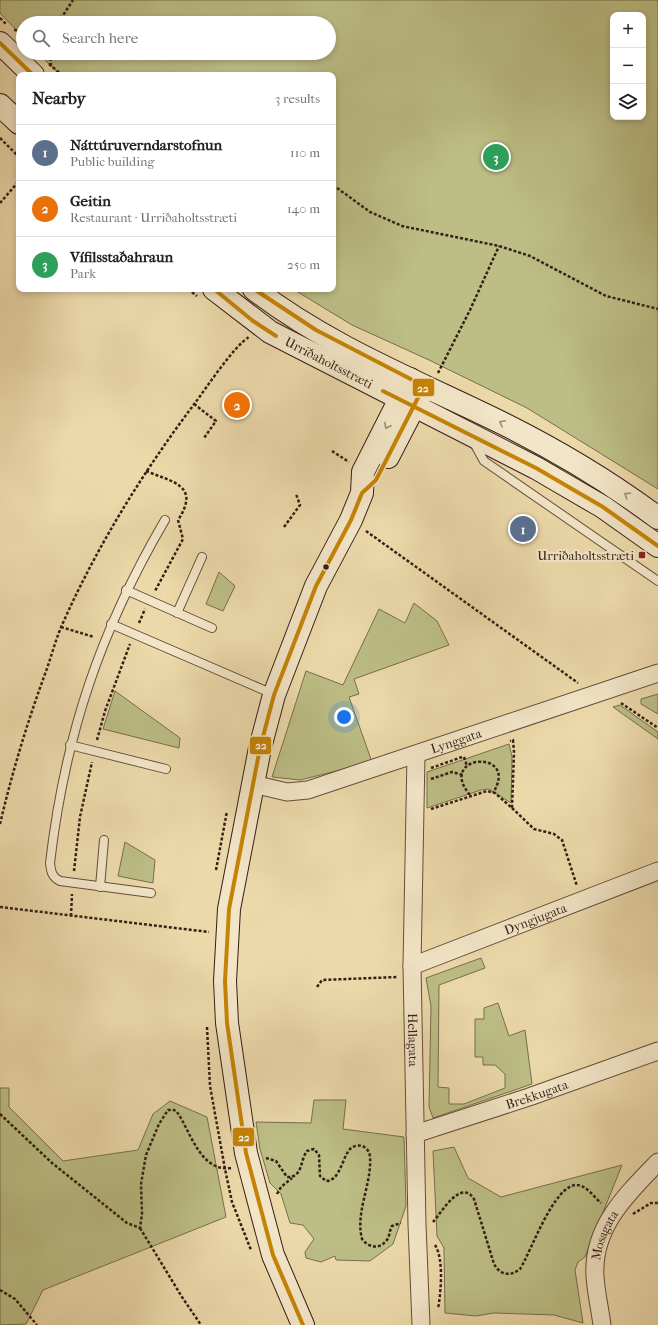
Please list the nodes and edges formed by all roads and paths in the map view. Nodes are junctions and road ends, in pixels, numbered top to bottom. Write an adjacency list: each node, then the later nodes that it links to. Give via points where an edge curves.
1 (73, 0): 2 (path)
2 (62, 16)
3 (16, 33): 4 (path)
4 (6, 36): 5 (street)
5 (16, 45)
6 (31, 60): 8 (street)
7 (47, 60): 8 (path)
8 (42, 70)
9 (0, 105): 10 (street)
10 (16, 120)
11 (0, 138): 12 (path)
12 (16, 154)
13 (16, 184): 15 (path)
14 (336, 187): 16 (path, via 370,212 402,226)
15 (0, 203)
16 (499, 246): 19 (path, via 530,256 606,296); 21 (path, via 470,310)
17 (218, 292): 22 (street, Urriðaholtsstræti, via 270,332)
18 (258, 292): 21 (street, Urriðaholtsstræti, via 339,344)
19 (658, 309)
20 (250, 336): 23 (path)
21 (424, 380): 22 (street); 30 (street, Urriðaholtsstræti, one-way to 21, via 582,466)
22 (407, 403): 24 (street, Urriðaholtsstræti); 32 (street, via 363,472 362,493)
23 (194, 404): 25 (path, via 216,420); 28 (path)
24 (469, 433): 34 (street, Urriðaholtsstræti, via 603,507); 36 (lane, via 484,461)
25 (204, 438)
26 (332, 451): 27 (path)
27 (349, 463)
28 (146, 471): 38 (path, via 178,484 185,491 188,502 178,520 183,539); 41 (path, via 80,586)
29 (296, 494): 33 (path, via 300,505)
30 (658, 518)
31 (165, 520): 37 (lane)
32 (351, 520): 46 (path, via 581,685); 47 (street, via 316,586)
33 (284, 527)
34 (658, 546)
35 (202, 557): 39 (lane)
36 (658, 581)
37 (126, 590): 38 (lane); 40 (lane)
38 (150, 600): 39 (lane); 43 (path)
39 (177, 613): 42 (lane)
40 (111, 624): 43 (lane); 44 (lane)
41 (61, 627): 44 (path); 64 (path, via 15,763)
42 (212, 628)
43 (134, 634): 47 (lane); 51 (path, via 105,711)
44 (104, 640): 50 (lane)
45 (658, 673): 46 (street, Lynggata)
46 (600, 692): 48 (path, via 625,705); 53 (street, Lynggata)
47 (274, 695): 59 (street)
48 (658, 728)
49 (506, 742): 62 (path, via 513,740)
50 (70, 745): 51 (lane); 68 (lane, via 56,815 50,863 54,878)
51 (94, 751): 56 (lane); 68 (path, via 80,817)
52 (471, 754): 54 (path)
53 (416, 755): 57 (street, Hellagata); 59 (street, Lynggata, via 308,790 287,792)
54 (464, 757): 55 (path); 57 (path)
55 (467, 766): 58 (path); 60 (path, via 477,761 493,766 498,777)
56 (166, 769)
57 (420, 772): 58 (path, via 425,781 444,773); 74 (street, Hellagata)
58 (463, 774): 61 (path, via 463,784)
59 (253, 784): 79 (street, via 229,909 225,981 228,1030)
60 (493, 793): 61 (path, via 487,791); 62 (path)
61 (470, 795): 63 (path)
62 (512, 808): 67 (path, via 534,829 558,836 562,840)
63 (424, 812)
64 (0, 824)
65 (104, 840): 69 (lane)
66 (658, 871): 74 (street, Dyngjugata)
67 (574, 876)
68 (72, 883): 69 (lane); 72 (path)
69 (100, 887): 70 (lane)
70 (151, 893)
71 (0, 907): 72 (path)
72 (71, 916): 73 (path)
73 (209, 932)
74 (412, 971): 75 (path, via 322,980); 78 (street, Hellagata)
75 (317, 987)
76 (658, 1050): 78 (street, Brekkugata, via 529,1097)
77 (0, 1114): 84 (path, via 52,1163 127,1223)
78 (415, 1134): 83 (street, Hellagata)
79 (248, 1162): 83 (path, via 270,1158 276,1161 287,1177 293,1178 298,1174 307,1151 314,1148 319,1155 320,1176 329,1182 335,1178 350,1150 358,1145 362,1146 366,1148 370,1157 362,1211 361,1234 365,1243 374,1247 383,1245 395,1224); 84 (path, via 225,1169 212,1165 201,1154 178,1112 168,1110 156,1129 146,1155 141,1184); 88 (street, via 272,1255)
80 (658, 1162): 82 (street, Mosagata)
81 (658, 1203): 82 (path, via 651,1203 635,1213)
82 (614, 1210): 83 (path, via 583,1186 569,1186 554,1203 520,1269 511,1274 500,1272 494,1264 474,1199 469,1193 461,1192 455,1195 430,1226); 90 (street, Mosagata, via 602,1238 596,1263 595,1276)
83 (417, 1224): 89 (street, Hellagata)
84 (140, 1228): 87 (path)
85 (0, 1290): 86 (path, via 15,1298)
86 (37, 1325)
87 (201, 1325)
88 (303, 1325)
89 (421, 1325)
90 (602, 1325)

